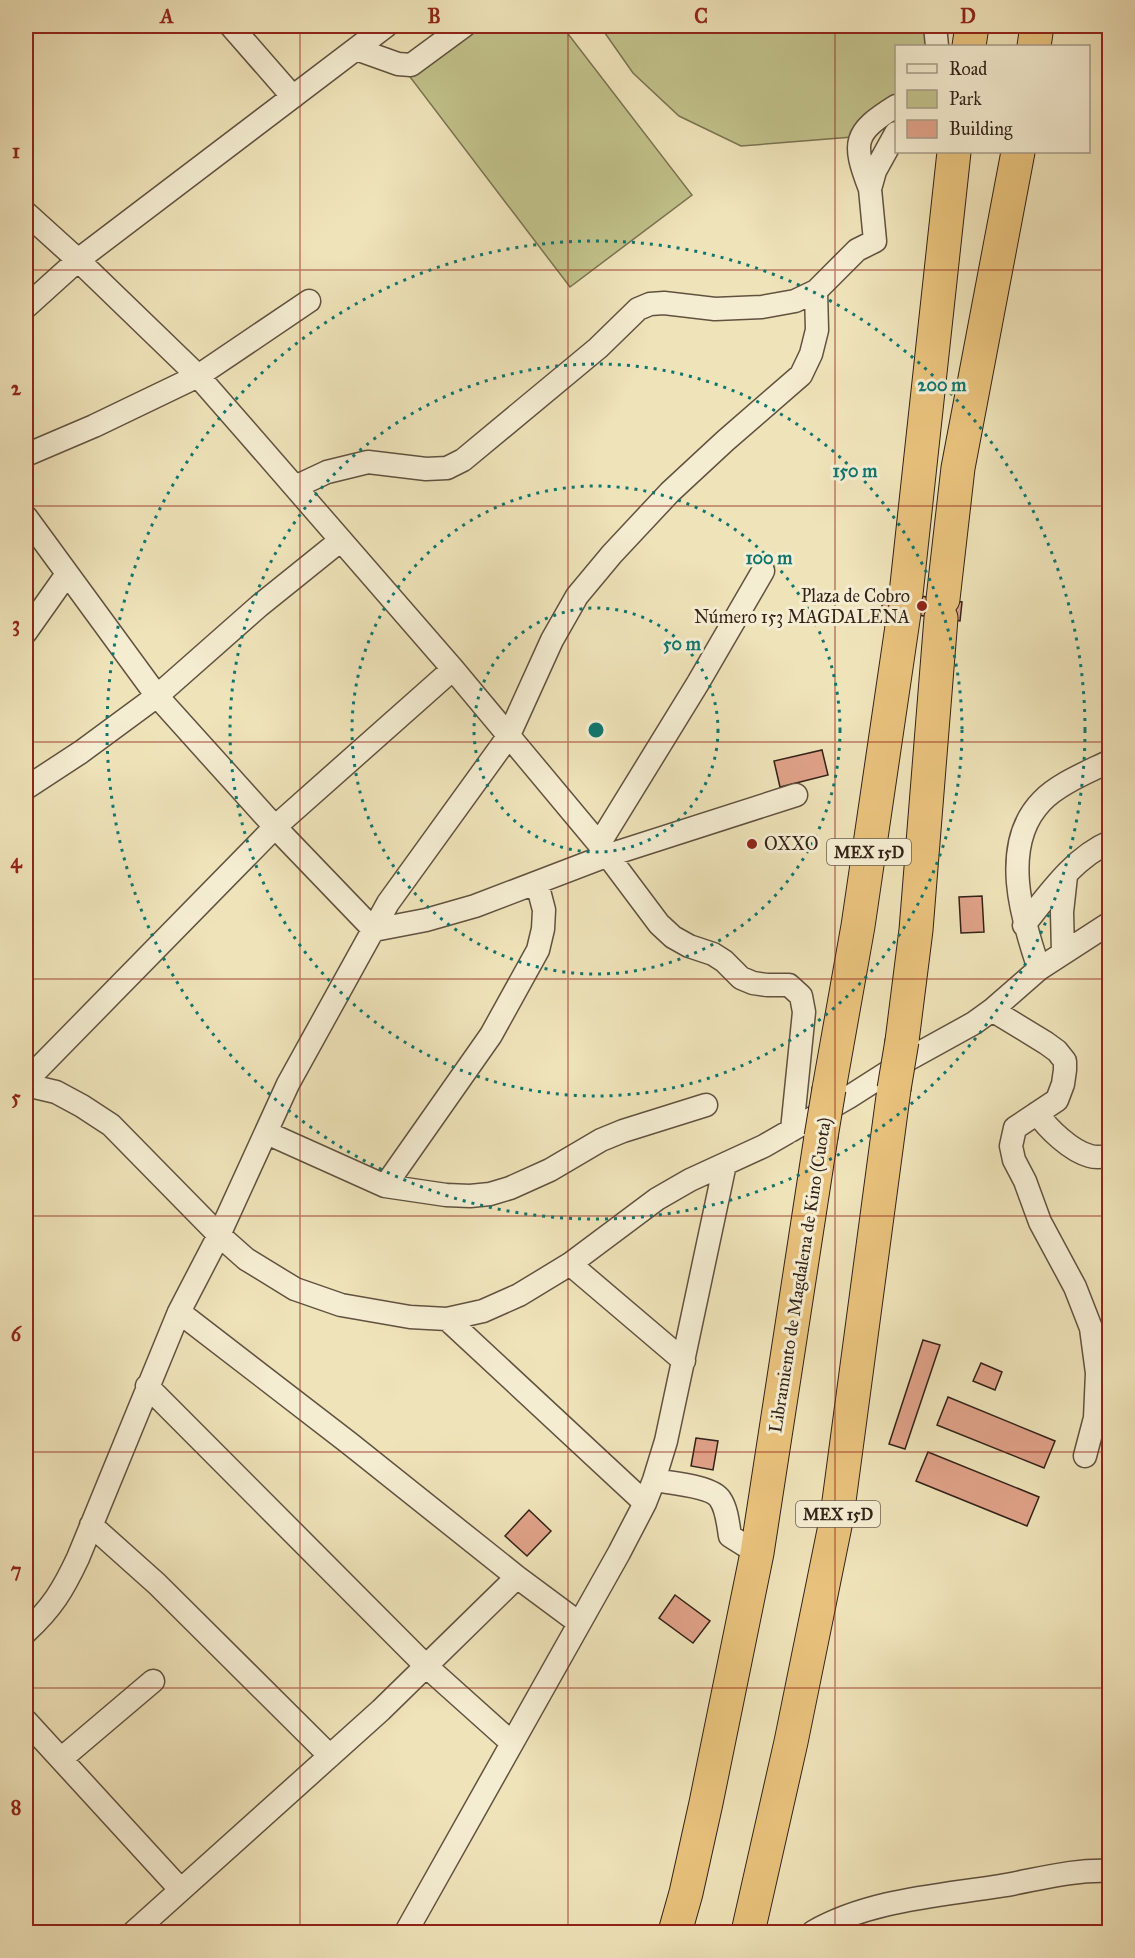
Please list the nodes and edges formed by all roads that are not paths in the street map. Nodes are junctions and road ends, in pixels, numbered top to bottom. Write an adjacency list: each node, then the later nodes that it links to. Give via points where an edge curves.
1 (231, 26): 11 (street)
2 (386, 26): 10 (street)
3 (464, 26): 10 (street, via 411,65)
4 (935, 26): 7 (street)
5 (972, 26): 8 (highway)
6 (1037, 26): 9 (highway)
7 (937, 45)
8 (969, 45)
9 (1034, 45)
10 (356, 49): 11 (street)
11 (293, 97): 18 (street)
12 (895, 107): 16 (street, via 861,135 858,150)
13 (895, 136): 16 (street, via 875,171)
14 (954, 153): 52 (highway, Libramiento de Magdalena de Kino (Cuota) / MEX 15D, bridge, via 905,604 858,926 829,1089)
15 (1018, 153): 81 (highway, MEX 15D, bridge, via 958,468 942,609 916,930 837,1516)
16 (870, 189): 19 (street, via 875,242 857,250)
17 (26, 213): 18 (street)
18 (78, 260): 21 (street); 22 (street)
19 (816, 291): 24 (street, via 795,301 762,307 715,309 650,304 638,309 598,348 464,460 447,468 426,469 368,462 327,472); 32 (street, via 817,330 801,375 670,492 577,596 552,640)
20 (309, 302): 22 (street)
21 (26, 306)
22 (198, 376): 23 (street); 24 (street)
23 (26, 455)
24 (295, 487): 26 (street)
25 (26, 518): 28 (street)
26 (341, 540): 30 (street); 31 (street)
27 (763, 571): 38 (street)
28 (67, 574): 29 (street); 31 (street)
29 (26, 632)
30 (453, 669): 32 (street); 36 (street)
31 (157, 696): 34 (street); 36 (street)
32 (508, 737): 38 (street); 43 (street, via 388,903)
33 (1110, 761): 42 (street, via 1044,799 1031,813 1020,848 1019,901)
34 (26, 788)
35 (796, 795): 38 (street)
36 (275, 826): 43 (street); 47 (street)
37 (1110, 842): 39 (street, via 1095,848)
38 (602, 850): 40 (street); 52 (street, via 658,924 674,937 713,954 741,978 760,984 789,985 801,996)
39 (1065, 876): 42 (street); 44 (street)
40 (537, 883): 43 (street, via 475,906); 55 (street, via 544,910 538,950 491,1035)
41 (1110, 923): 44 (street)
42 (1024, 925): 45 (street)
43 (374, 930): 51 (street, via 288,1084)
44 (1063, 953): 45 (street)
45 (1039, 969): 46 (street)
46 (992, 1010): 50 (street, via 1046,1042 1065,1061 1057,1100); 52 (street, via 849,1097)
47 (26, 1081)
48 (26, 1085): 56 (street, via 56,1092 111,1125)
49 (706, 1105): 55 (street, via 601,1140 550,1170 490,1194 446,1196)
50 (1037, 1113): 53 (street, via 1045,1125 1078,1151 1090,1156); 62 (street, via 1015,1128 1011,1146 1040,1222 1075,1287 1091,1328 1097,1373 1096,1407)
51 (267, 1132): 55 (street); 56 (street)
52 (806, 1134): 54 (street, via 764,1146); 66 (highway, Libramiento de Magdalena de Kino (Cuota) / MEX 15D)
53 (1110, 1156)
54 (725, 1164): 57 (street, via 657,1199); 60 (street)
55 (385, 1186)
56 (219, 1235): 58 (street); 59 (street, via 246,1259 296,1289 341,1305)
57 (570, 1264): 59 (street, via 519,1295 483,1311); 60 (street)
58 (179, 1312): 61 (street); 67 (street)
59 (447, 1319): 64 (street)
60 (684, 1361): 63 (street)
61 (147, 1386): 65 (street); 70 (street)
62 (1084, 1456)
63 (654, 1480): 64 (street); 66 (street, via 715,1493 723,1504 730,1536)
64 (645, 1503): 68 (street)
65 (91, 1525): 69 (street, via 63,1590); 74 (street, via 157,1584)
66 (757, 1553): 80 (highway, Libramiento de Magdalena de Kino (Cuota) / MEX 15D, via 704,1814)
67 (517, 1577): 68 (street); 70 (street)
68 (579, 1623): 73 (street)
69 (26, 1632)
70 (426, 1666): 73 (street); 74 (street)
71 (153, 1682): 75 (street)
72 (26, 1721): 75 (street)
73 (512, 1743): 79 (street)
74 (330, 1756): 77 (street)
75 (61, 1759): 77 (street)
76 (1110, 1871): 82 (street, via 1072,1872 913,1899 848,1915)
77 (180, 1889): 78 (street)
78 (134, 1932)
79 (406, 1932)
80 (675, 1932)
81 (748, 1932)
82 (813, 1932)

